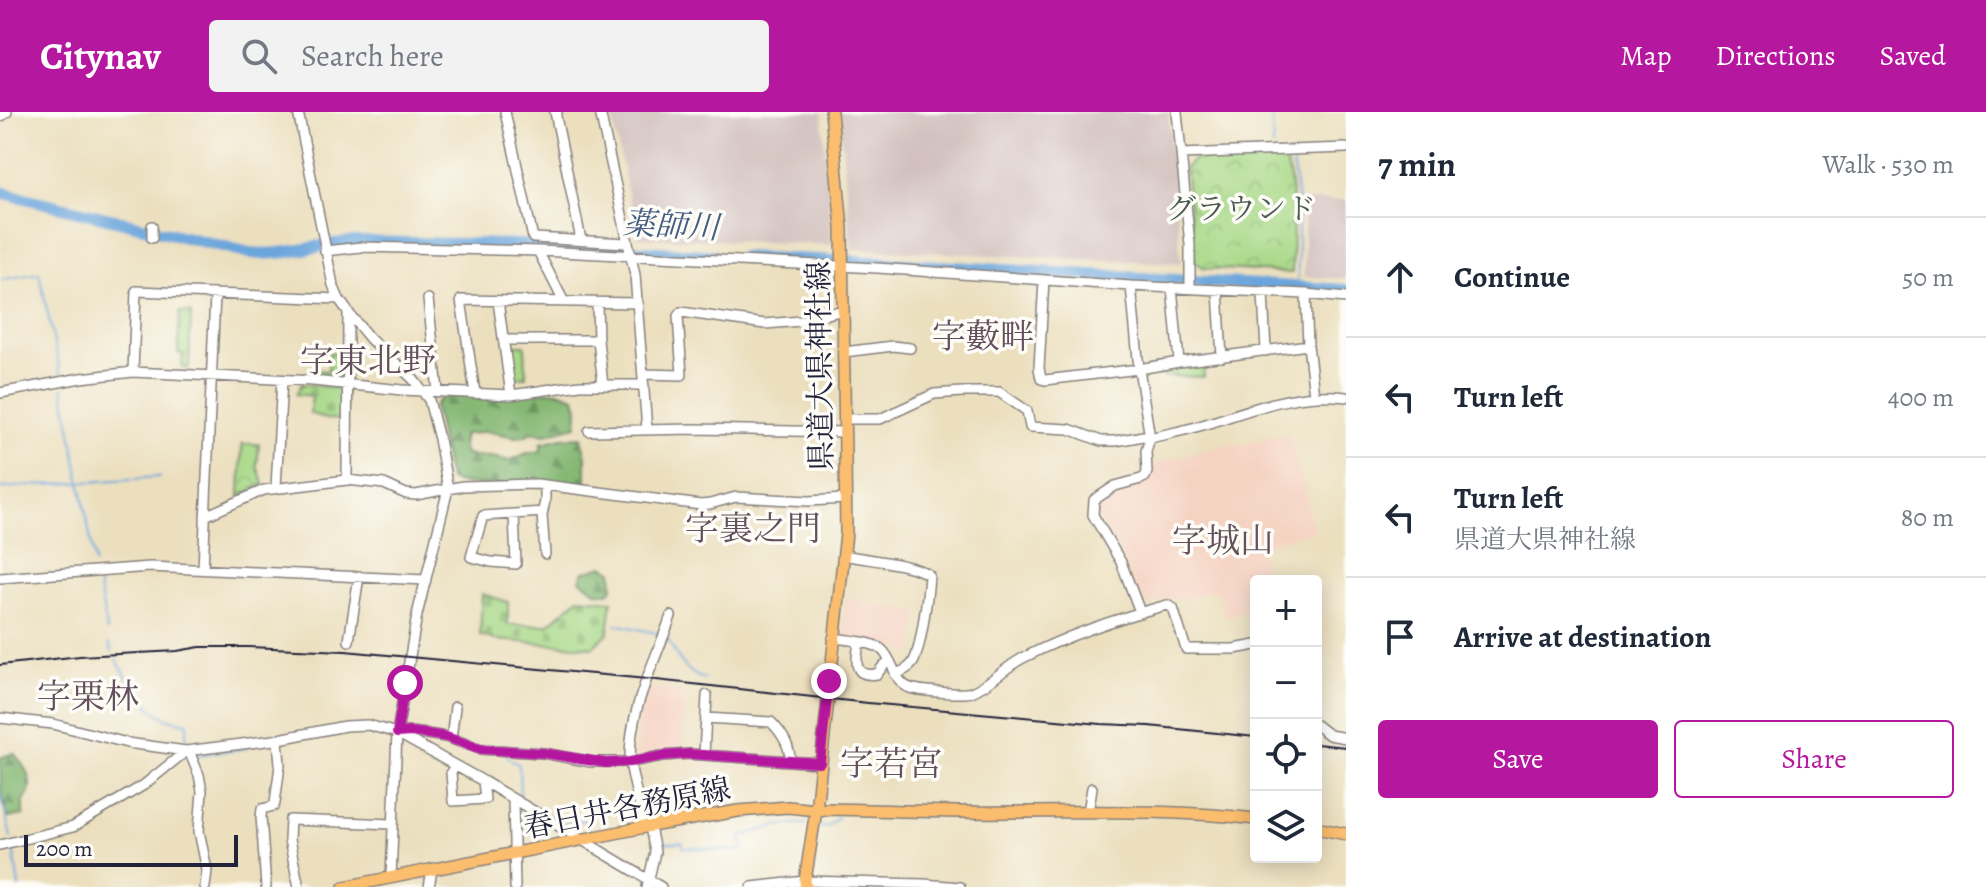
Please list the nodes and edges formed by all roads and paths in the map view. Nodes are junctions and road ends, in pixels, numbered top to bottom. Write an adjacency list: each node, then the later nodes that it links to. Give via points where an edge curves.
1 (7, 112): 8 (street)
2 (298, 112): 15 (street)
3 (505, 112): 13 (street, via 534,238)
4 (557, 112): 13 (street)
5 (600, 112): 14 (street)
6 (831, 112): 18 (main road, 県道大県神社線)
7 (1177, 112): 10 (street)
8 (0, 117)
9 (1346, 148): 10 (street)
10 (1181, 154): 20 (street)
11 (152, 226): 12 (street)
12 (152, 238)
13 (581, 240): 14 (street)
14 (627, 243): 17 (street)
15 (325, 251): 16 (street, via 421,243); 28 (street)
16 (538, 251): 17 (street); 31 (street)
17 (631, 256): 18 (street); 33 (street)
18 (842, 261): 19 (street); 34 (main road, 県道大県神社線)
19 (1044, 280): 21 (street); 44 (street, via 1041,379)
20 (1190, 282): 22 (street); 23 (street)
21 (1131, 286): 22 (street); 44 (street)
22 (1172, 287): 43 (street)
23 (1218, 291): 24 (street); 42 (street)
24 (1263, 293): 25 (street); 40 (street)
25 (1306, 294): 27 (street); 38 (street)
26 (215, 295): 28 (street); 45 (street, via 136,291); 46 (street)
27 (1346, 298)
28 (339, 299): 35 (street)
29 (428, 299): 52 (street)
30 (498, 301): 31 (street); 36 (street); 54 (street, via 461,300)
31 (564, 302): 32 (street)
32 (597, 303): 33 (street); 37 (street)
33 (638, 303): 47 (street)
34 (843, 310): 41 (main road, 県道大県神社線); 47 (street, via 765,324 681,312 682,375)
35 (348, 312): 49 (street); 51 (street)
36 (503, 340): 37 (street); 55 (street)
37 (598, 340): 50 (street)
38 (1308, 345): 40 (street); 56 (street)
39 (910, 348): 41 (street)
40 (1266, 351): 42 (street)
41 (844, 352): 58 (main road, 県道大県神社線)
42 (1222, 357): 43 (street)
43 (1179, 362): 44 (street)
44 (1139, 369): 61 (street)
45 (133, 372): 46 (street); 53 (street)
46 (211, 375): 48 (street); 69 (street)
47 (643, 379): 50 (street); 59 (street)
48 (282, 380): 49 (street); 64 (street)
49 (349, 385): 51 (street); 62 (street)
50 (603, 385): 55 (street)
51 (422, 390): 52 (street); 65 (street, via 433,413)
52 (438, 391): 54 (street)
53 (0, 393)
54 (475, 393): 55 (street)
55 (511, 395)
56 (1314, 395): 57 (street); 61 (street)
57 (1346, 397)
58 (845, 425): 59 (street); 61 (street, via 880,419 934,394 999,392 1027,411 1030,427 1069,429 1101,441); 66 (main road, 県道大県神社線)
59 (647, 430): 60 (street)
60 (589, 431)
61 (1150, 438): 76 (street, via 1145,477 1115,486 1094,500 1093,515 1121,562)
62 (347, 480): 64 (street); 65 (street, via 384,484 412,495)
63 (545, 485): 65 (street); 66 (street, via 701,505 736,497); 67 (street)
64 (276, 487): 69 (street)
65 (448, 489): 75 (street)
66 (845, 499): 71 (main road, 県道大県神社線)
67 (543, 512): 68 (street); 70 (street)
68 (514, 514): 68 (street, via 483,516 471,557 516,564)
69 (205, 516): 72 (street)
70 (545, 554)
71 (843, 555): 78 (main road, 県道大県神社線); 83 (street, via 929,575 914,661)
72 (203, 569): 73 (street); 74 (street, via 150,567)
73 (359, 576): 75 (street); 79 (street)
74 (0, 578)
75 (426, 580): 89 (street)
76 (1140, 612): 81 (street, via 1173,608 1186,649); 83 (street, via 1038,650 970,692 909,688)
77 (671, 616): 96 (street, via 637,705)
78 (833, 638): 80 (street); 97 (main road, 県道大県神社線)
79 (349, 641)
80 (859, 643): 82 (street, via 879,648); 82 (street, via 859,671 877,674)
81 (1250, 646)
82 (890, 662): 83 (street)
83 (895, 674)
84 (707, 695): 87 (street)
85 (455, 707): 92 (street)
86 (0, 718): 93 (street)
87 (706, 718): 94 (street); 95 (street, via 771,722 790,750)
88 (1322, 730): 90 (street)
89 (397, 733): 91 (street, via 368,725 345,726); 92 (street); 98 (street); 105 (street)
90 (1346, 738)
91 (278, 739): 93 (street); 118 (street, via 275,803 262,809 260,823)
92 (451, 739): 96 (street, via 481,749)
93 (188, 751): 110 (street, via 144,785 73,827); 117 (street, via 202,791 199,831)
94 (704, 755): 95 (street); 96 (street)
95 (790, 760): 97 (street)
96 (630, 762): 106 (street)
97 (820, 763): 102 (main road, 県道大県神社線)
98 (456, 766): 99 (street); 99 (street, via 451,772 453,801 485,799)
99 (483, 781): 101 (street)
100 (1092, 788): 103 (street)
101 (513, 799): 109 (street); 111 (street)
102 (816, 810): 103 (main road, 春日井各務原線); 106 (main road, 春日井各務原線, via 738,811); 115 (main road, 県道大県神社線)
103 (1088, 812): 104 (main road, 春日井各務原線)
104 (1250, 819)
105 (393, 824): 113 (street); 119 (street, via 290,820)
106 (647, 827): 109 (main road, 春日井各務原線); 114 (street, via 655,852)
107 (1322, 829): 108 (main road)
108 (1346, 834)
109 (584, 840): 111 (main road, 春日井各務原線); 114 (street)
110 (0, 845)
111 (514, 854): 112 (main road, 春日井各務原線); 121 (street)
112 (432, 870): 113 (main road, 春日井各務原線); 120 (street)
113 (391, 877): 116 (main road, 春日井各務原線)
114 (648, 883): 122 (street)
115 (806, 884): 123 (street); 124 (street)
116 (351, 886)
117 (205, 887)
118 (266, 887)
119 (299, 887)
120 (429, 887)
121 (515, 887)
122 (661, 887)
123 (752, 887)
124 (960, 887)

